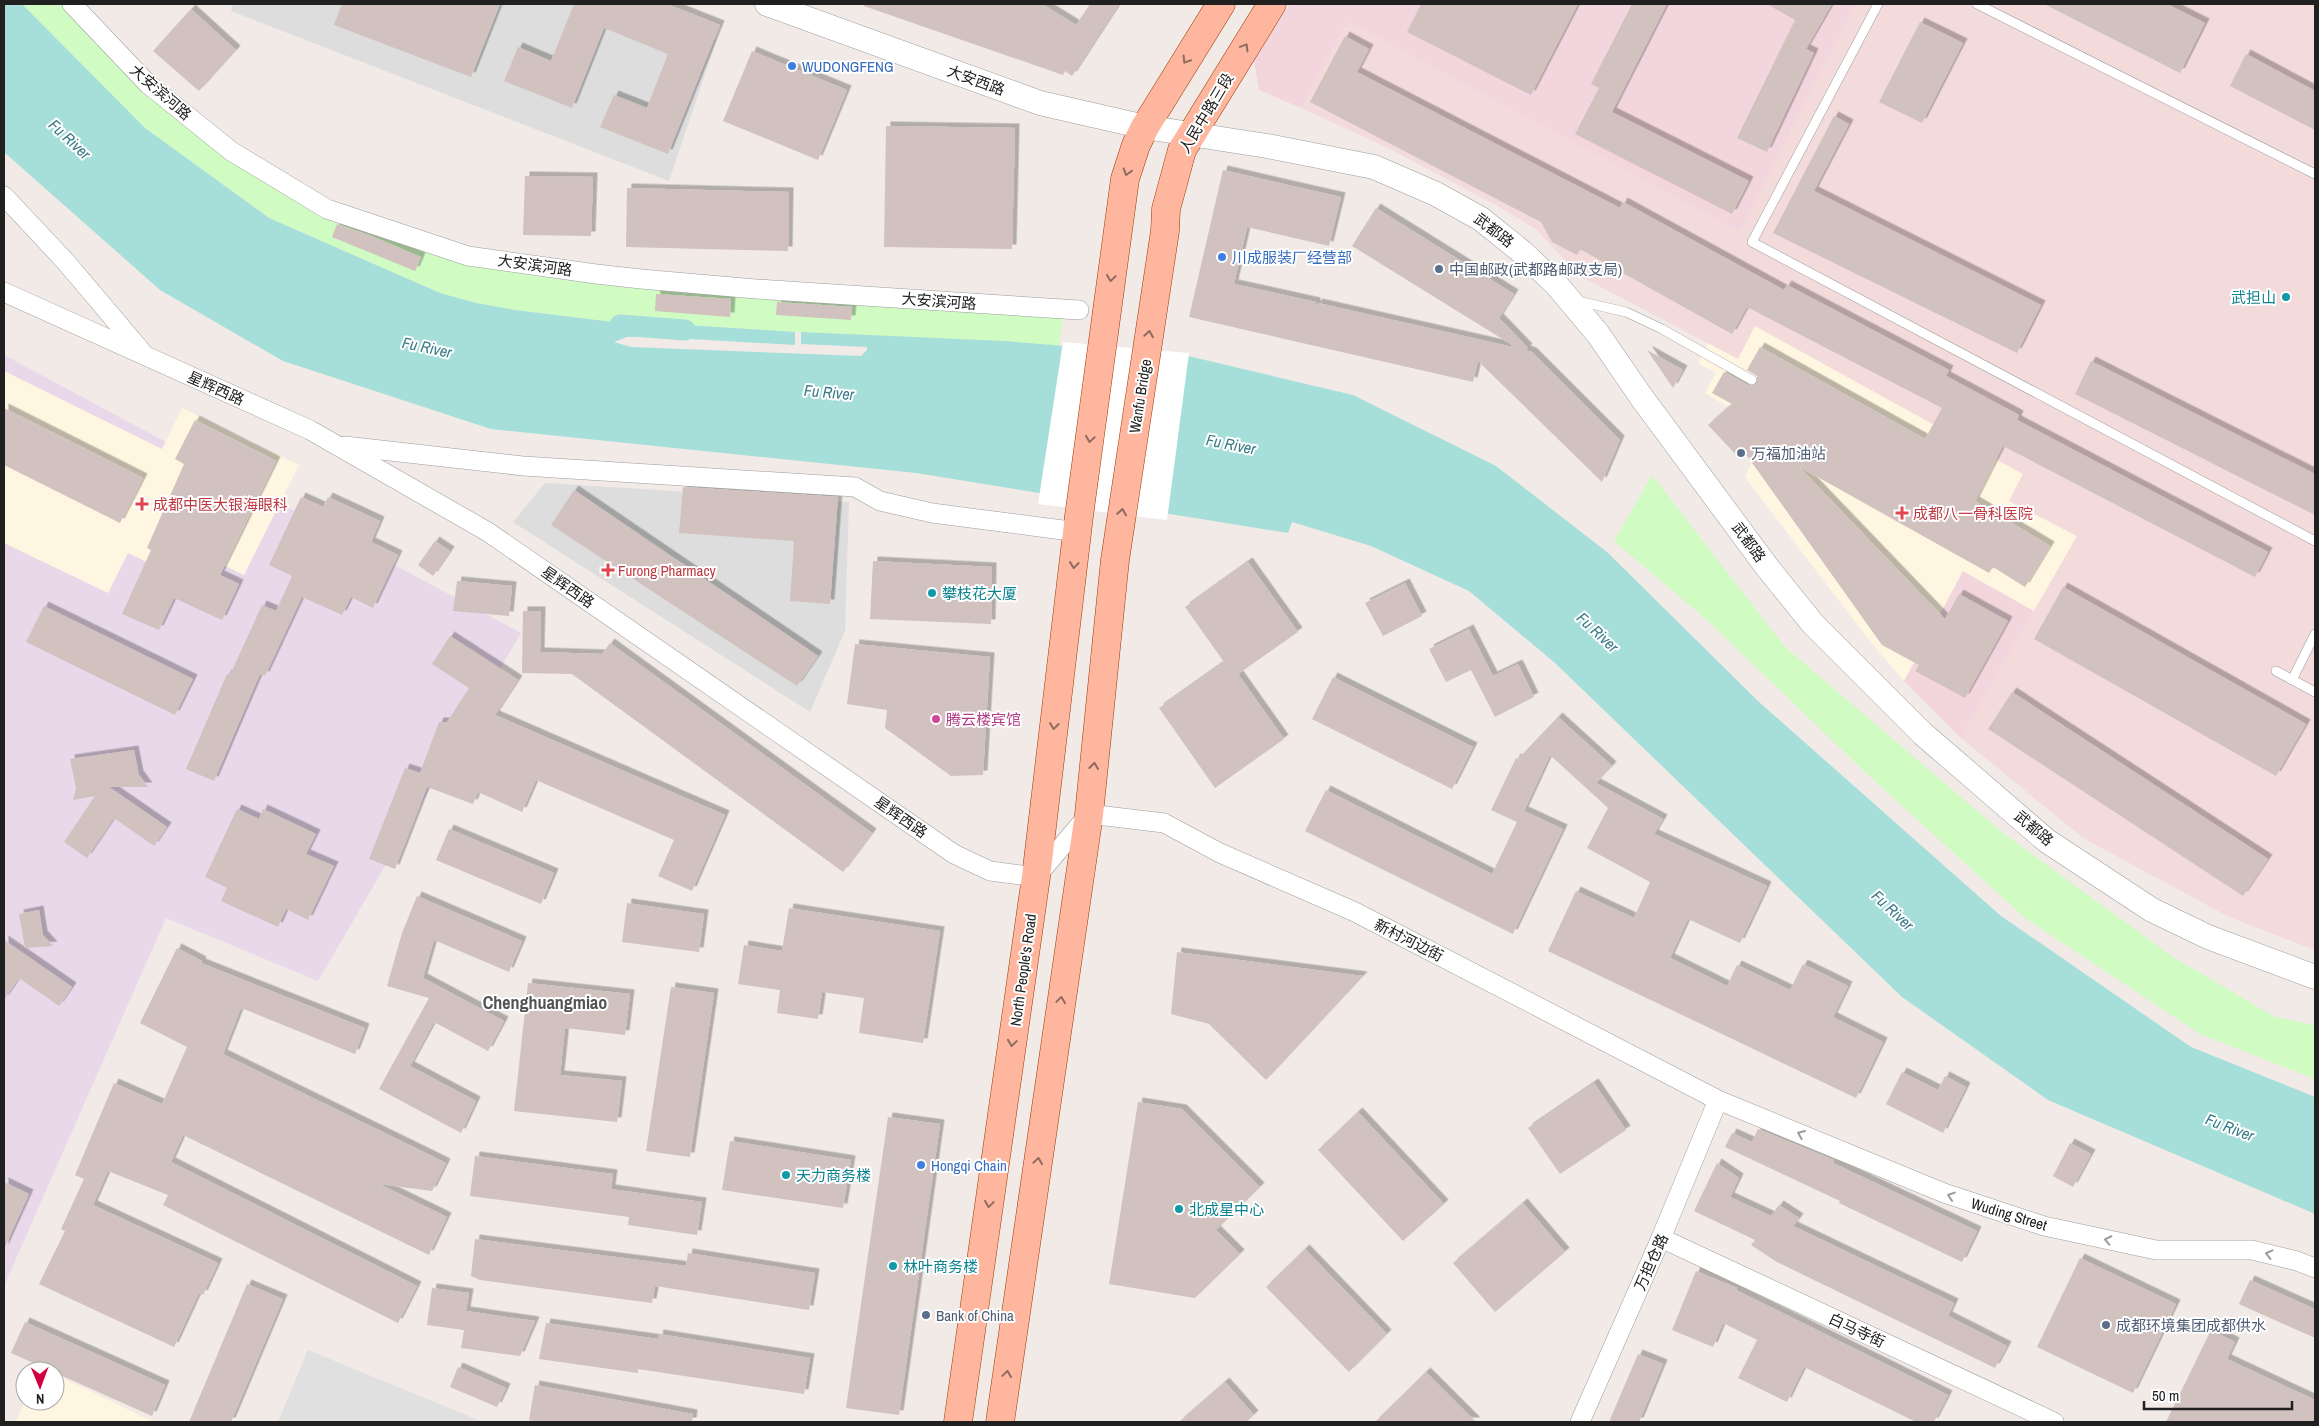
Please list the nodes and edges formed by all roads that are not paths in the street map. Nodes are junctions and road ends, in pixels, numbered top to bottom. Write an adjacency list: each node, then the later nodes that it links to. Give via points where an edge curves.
1 (72, 4): 14 (street, 大安滨河路, via 148,84 231,151 327,209 468,256 596,274 766,290)
2 (1221, 4): 7 (main road, one-way to 7)
3 (1272, 4): 8 (main road, 人民中路三段, one-way to 3)
4 (1878, 4): 19 (lane, via 1752,242)
5 (1977, 4): 9 (lane)
6 (773, 5): 7 (street, 大安西路, via 1040,103)
7 (1145, 127): 8 (street, 大安西路); 18 (main road, one-way to 18, via 1125,179)
8 (1192, 134): 11 (main road, 人民中路三段, via 1178,163 1166,208); 13 (street, 武都路, via 1374,167 1436,194 1481,219 1522,252)
9 (2315, 174)
10 (4, 196): 15 (street, via 65,261)
11 (1165, 231): 24 (main road, Wanfu Bridge, one-way to 11, via 1115,560)
12 (4, 292): 15 (street, 星辉西路)
13 (1568, 299): 16 (lane, via 1626,312); 26 (street, 武都路, via 1598,334 1767,568 1813,624 1923,734 2047,841 2152,910 2208,938)
14 (1079, 310)
15 (145, 356): 17 (street, 星辉西路, via 310,430)
16 (1752, 380)
17 (336, 445): 18 (street, via 523,466 855,487 880,500 932,513); 25 (street, 星辉西路, via 488,532 954,854 990,871)
18 (1078, 524): 25 (main road, North People's Road, one-way to 25)
19 (2315, 541)
20 (2315, 634): 22 (lane)
21 (2276, 671): 22 (lane)
22 (2292, 680): 23 (lane)
23 (2315, 692)
24 (1089, 814): 25 (street); 27 (street, 新村河边街, via 1164,823 1220,853 1355,912); 31 (main road, one-way to 24)
25 (1036, 877): 30 (main road, North People's Road, one-way to 30)
26 (2315, 977)
27 (1718, 1100): 28 (street, 万担仓路); 29 (street, Wuding Street, one-way to 27, via 2252,1250 2156,1250 2044,1226 1944,1193)
28 (1661, 1238): 32 (street, 万担仓路); 33 (street, 白马寺街)
29 (2315, 1268)
30 (958, 1422)
31 (1000, 1422)
32 (1580, 1422)
33 (2054, 1422)

